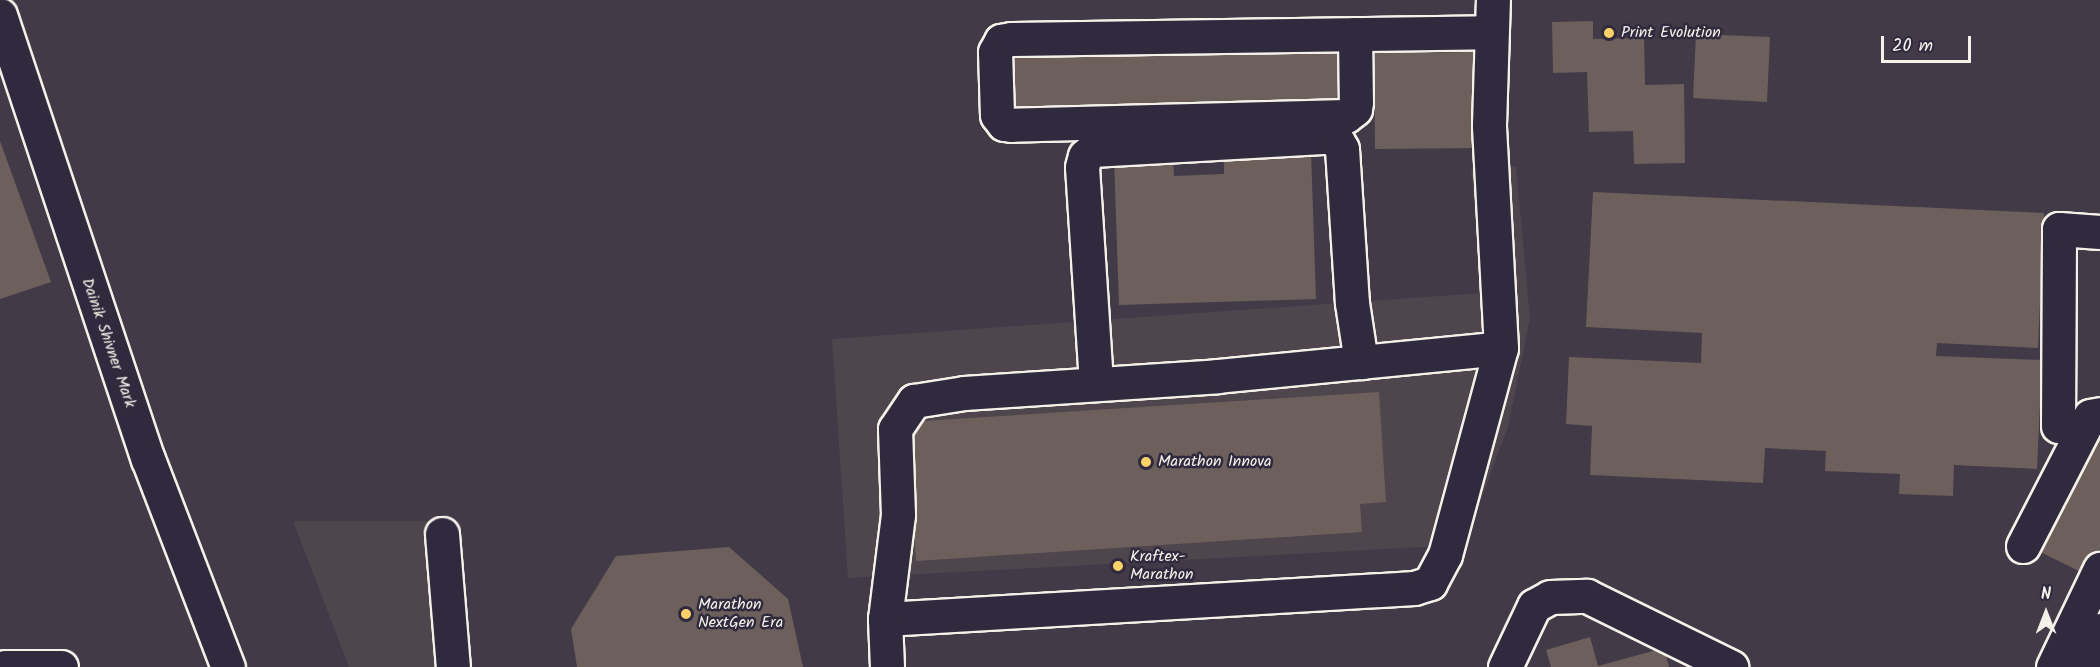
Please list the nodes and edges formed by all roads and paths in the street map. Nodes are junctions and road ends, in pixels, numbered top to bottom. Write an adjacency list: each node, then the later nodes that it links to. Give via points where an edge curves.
1 (0, 15): 17 (street, Dainik Shivner Mark, via 148,459)
2 (1491, 16): 3 (street); 5 (street, via 1490,125)
3 (1355, 34): 3 (street, via 1001,41 995,52 997,115 1004,124 1011,125 1346,116 1355,109 1356,102)
4 (2100, 232): 9 (street, via 2059,229)
5 (1501, 348): 6 (street); 13 (street, via 1445,555 1430,583 1414,588)
6 (1361, 362): 7 (street); 7 (street, via 1352,303 1342,149 1337,140 1327,137 1092,150 1082,167)
7 (1096, 382): 13 (street, via 964,393 914,402 895,429 898,515)
8 (2100, 414): 11 (street, via 2090,416)
9 (2058, 426)
10 (442, 534): 18 (street)
11 (2023, 546)
12 (2099, 575): 22 (street)
13 (885, 619): 19 (street)
14 (2100, 630): 23 (street)
15 (4, 667): 16 (street)
16 (61, 667)
17 (228, 667)
18 (453, 667)
19 (887, 667)
20 (1505, 667): 21 (street, via 1534,606 1550,597 1587,596)
21 (1731, 667)
22 (2053, 667)
23 (2082, 667)

